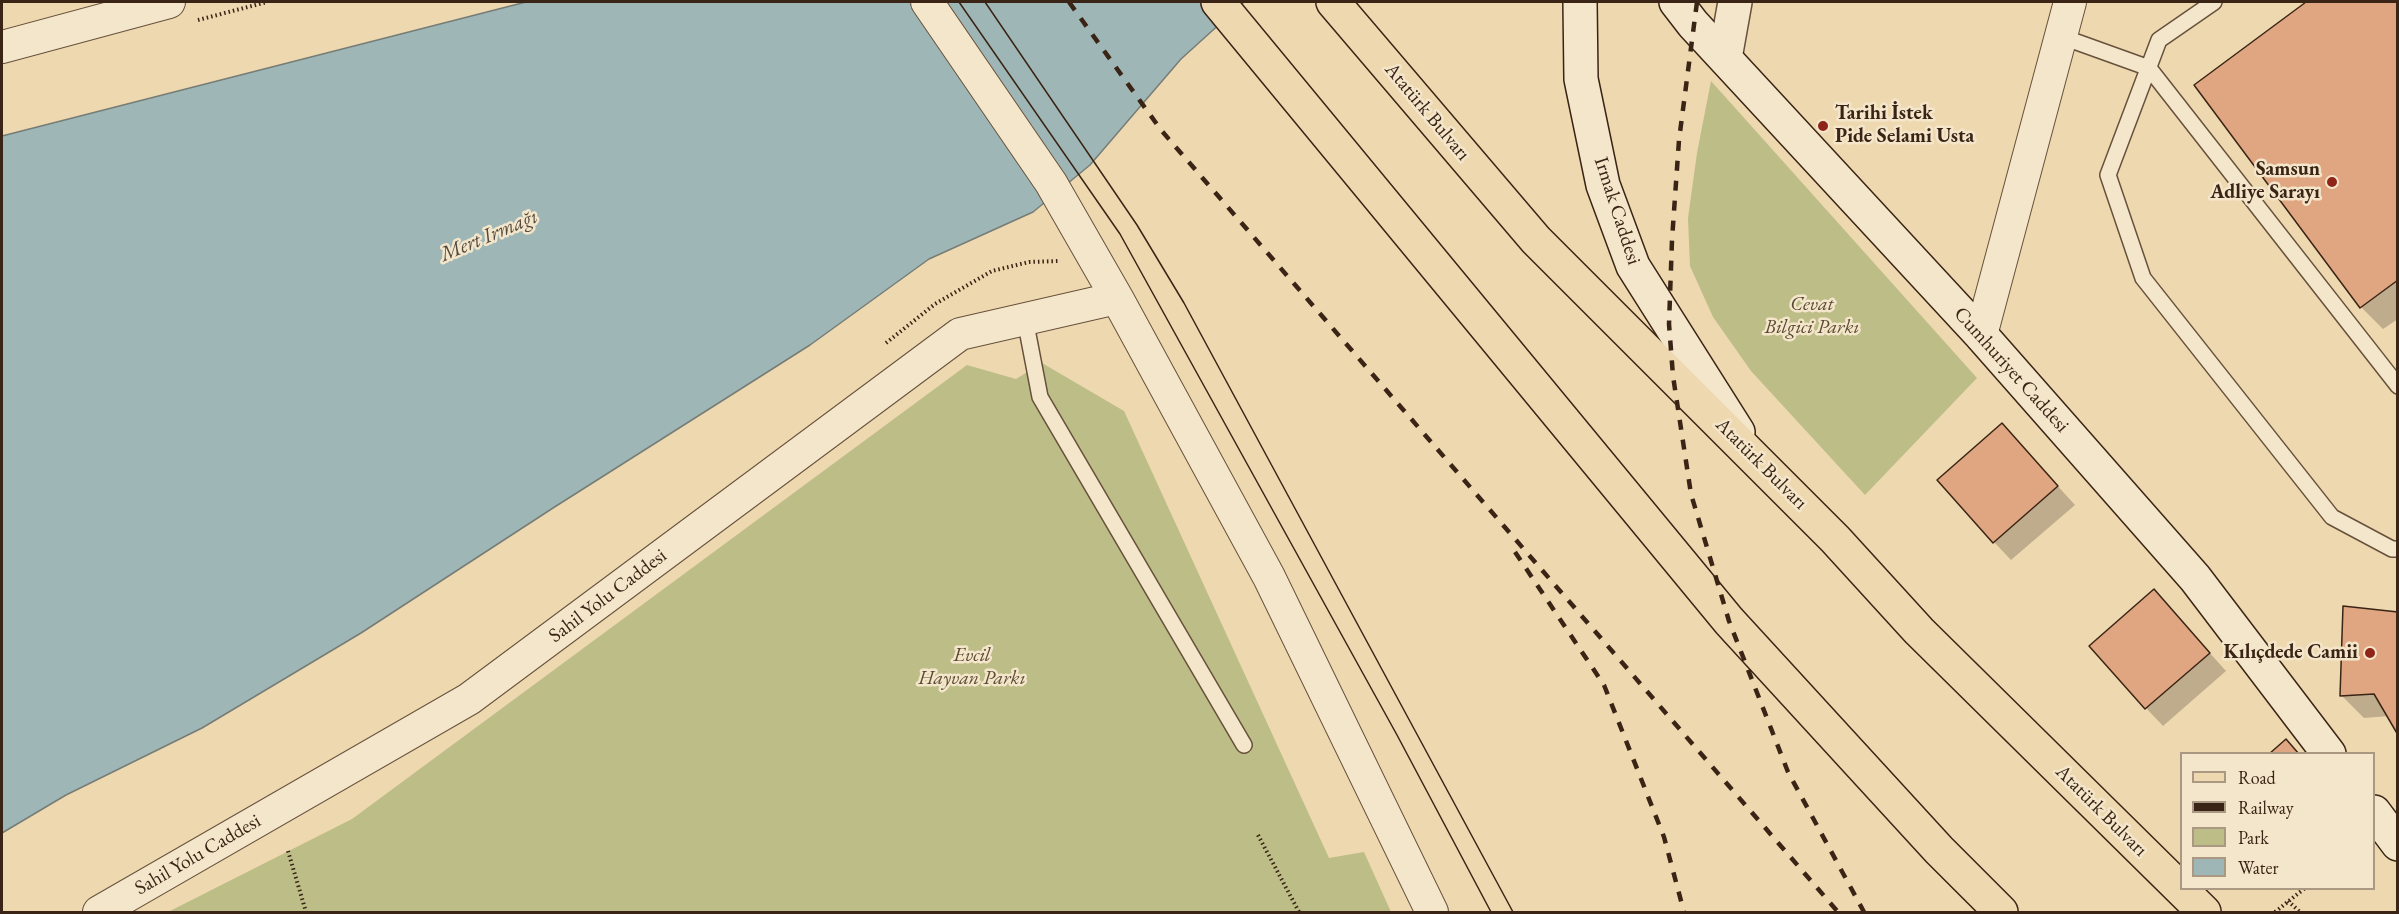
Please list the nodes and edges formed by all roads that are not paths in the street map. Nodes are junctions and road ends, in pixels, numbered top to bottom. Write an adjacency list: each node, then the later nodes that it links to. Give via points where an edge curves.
1 (169, 2): 11 (street)
2 (927, 2): 14 (street, via 1051,183)
3 (1218, 2): 28 (main road, via 1730,621 1939,850)
4 (1333, 2): 18 (main road, Atatürk Bulvarı, via 1536,240)
5 (1580, 2): 18 (main road, Irmak Caddesi, via 1583,90 1604,185 1633,266)
6 (1676, 2): 12 (main road, Cumhuriyet Caddesi)
7 (1735, 2): 12 (main road)
8 (2070, 2): 10 (street)
9 (2214, 2): 13 (lane, via 2159,40)
10 (2060, 36): 13 (lane); 16 (street)
11 (2, 47)
12 (1725, 58): 16 (main road, Cumhuriyet Caddesi)
13 (2149, 68): 17 (lane); 19 (lane, via 2108,175 2144,278 2332,517)
14 (1117, 298): 15 (street, Sahil Yolu Caddesi); 27 (street, via 1269,578)
15 (1025, 319): 20 (lane, via 1040,397); 26 (street, Sahil Yolu Caddesi, via 960,334 469,699)
16 (1981, 335): 21 (main road, Cumhuriyet Caddesi, via 2195,578)
17 (2397, 386)
18 (1756, 460): 24 (main road, Atatürk Bulvarı, via 1919,631)
19 (2397, 549)
20 (1245, 746)
21 (2328, 752)
22 (2375, 815): 23 (main road)
23 (2397, 844)
24 (2180, 888)
25 (2182, 890): 29 (main road, Atatürk Bulvarı)
26 (99, 912)
27 (1432, 912)
28 (2001, 912)
29 (2204, 912)

